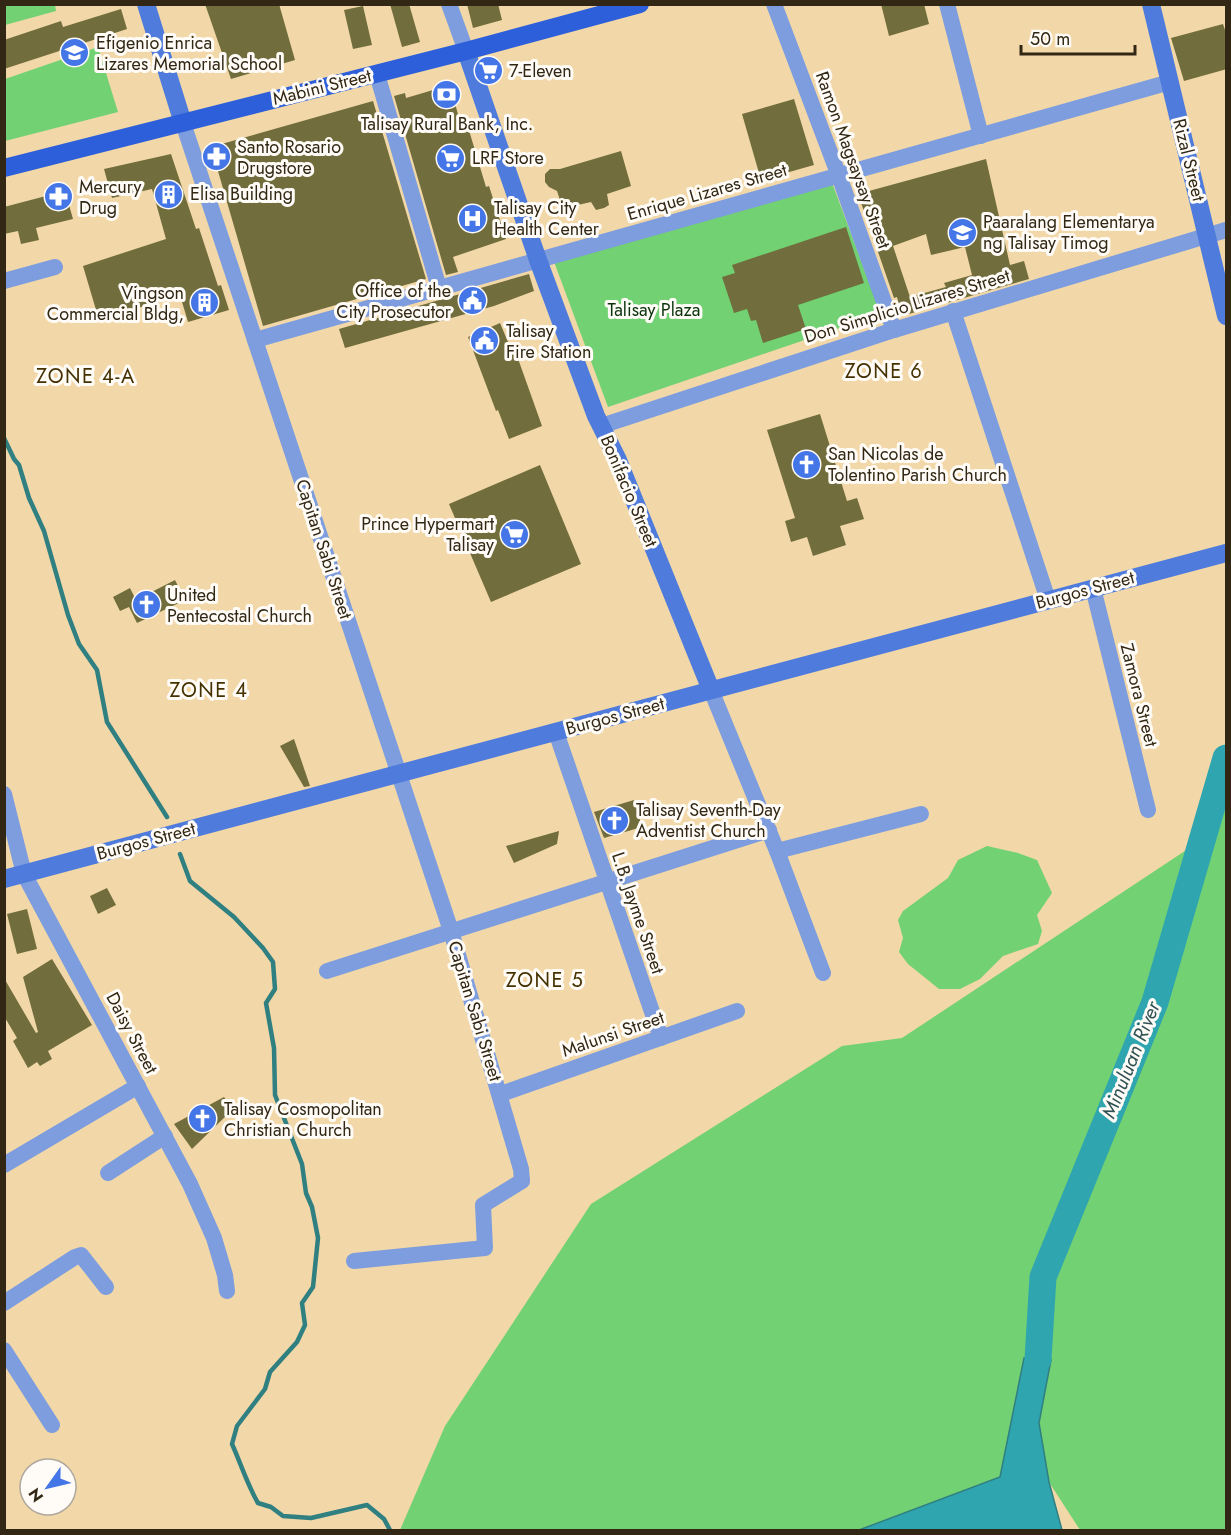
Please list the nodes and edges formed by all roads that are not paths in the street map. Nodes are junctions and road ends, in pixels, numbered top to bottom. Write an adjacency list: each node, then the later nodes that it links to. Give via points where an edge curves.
1 (146, 4): 10 (street, Capitan Sabi Street)
2 (449, 4): 7 (street, Bonifacio Street)
3 (639, 4): 7 (main road, Mabini Street)
4 (774, 4): 13 (street, Ramon Magsaysay Street)
5 (947, 4): 11 (street)
6 (1151, 4): 9 (street, Rizal Street)
7 (466, 51): 8 (main road, Mabini Street); 16 (street, Bonifacio Street)
8 (377, 74): 10 (main road, Mabini Street); 19 (street)
9 (1170, 82): 11 (street, Enrique Lizares Street); 15 (street, Rizal Street)
10 (183, 123): 12 (main road, Mabini Street); 23 (street, Capitan Sabi Street)
11 (981, 136): 13 (street, Enrique Lizares Street)
12 (4, 168)
13 (839, 176): 16 (street, Enrique Lizares Street); 22 (street, Ramon Magsaysay Street)
14 (1227, 230): 15 (street, Don Simplicio Lizares Street)
15 (1207, 235): 20 (street, Don Simplicio Lizares Street); 21 (street, Rizal Street)
16 (538, 260): 19 (street, Enrique Lizares Street); 24 (street, Bonifacio Street)
17 (55, 267): 18 (street)
18 (4, 281)
19 (439, 288): 23 (street, Enrique Lizares Street)
20 (953, 311): 22 (street, Don Simplicio Lizares Street); 27 (street)
21 (1227, 316)
22 (894, 330): 24 (street, Don Simplicio Lizares Street)
23 (255, 340): 30 (street, Capitan Sabi Street)
24 (601, 426): 28 (street, Bonifacio Street)
25 (1227, 553): 26 (street, Burgos Street)
26 (1093, 588): 27 (street, Burgos Street); 32 (street, Zamora Street)
27 (1048, 600): 28 (street, Burgos Street)
28 (711, 690): 29 (street, Burgos Street); 34 (street, Bonifacio Street)
29 (556, 732): 30 (street, Burgos Street); 38 (street, L.B. Jayme Street)
30 (399, 774): 36 (street, Burgos Street); 39 (street, Capitan Sabi Street)
31 (4, 794): 36 (street, Daisy Street)
32 (1148, 810)
33 (921, 814): 35 (street)
34 (769, 830): 35 (street, Bonifacio Street); 38 (street)
35 (777, 851): 41 (street, Bonifacio Street)
36 (24, 874): 37 (street, Burgos Street); 44 (street, Daisy Street)
37 (4, 879)
38 (607, 882): 39 (street); 43 (street, L.B. Jayme Street)
39 (451, 931): 40 (street); 45 (street, Capitan Sabi Street)
40 (327, 971)
41 (824, 973)
42 (737, 1011): 43 (street, Malunsi Street)
43 (661, 1038): 45 (street, Malunsi Street)
44 (138, 1086): 46 (street, Daisy Street); 47 (street)
45 (501, 1094): 49 (street, Capitan Sabi Street, via 522,1180 483,1205 485,1248)
46 (165, 1136): 48 (street); 51 (street, Daisy Street, via 203,1210)
47 (4, 1165)
48 (108, 1173)
49 (354, 1261)
50 (106, 1287): 52 (street, via 81,1255)
51 (227, 1291)
52 (4, 1303)
53 (4, 1350): 54 (street)
54 (52, 1425)

